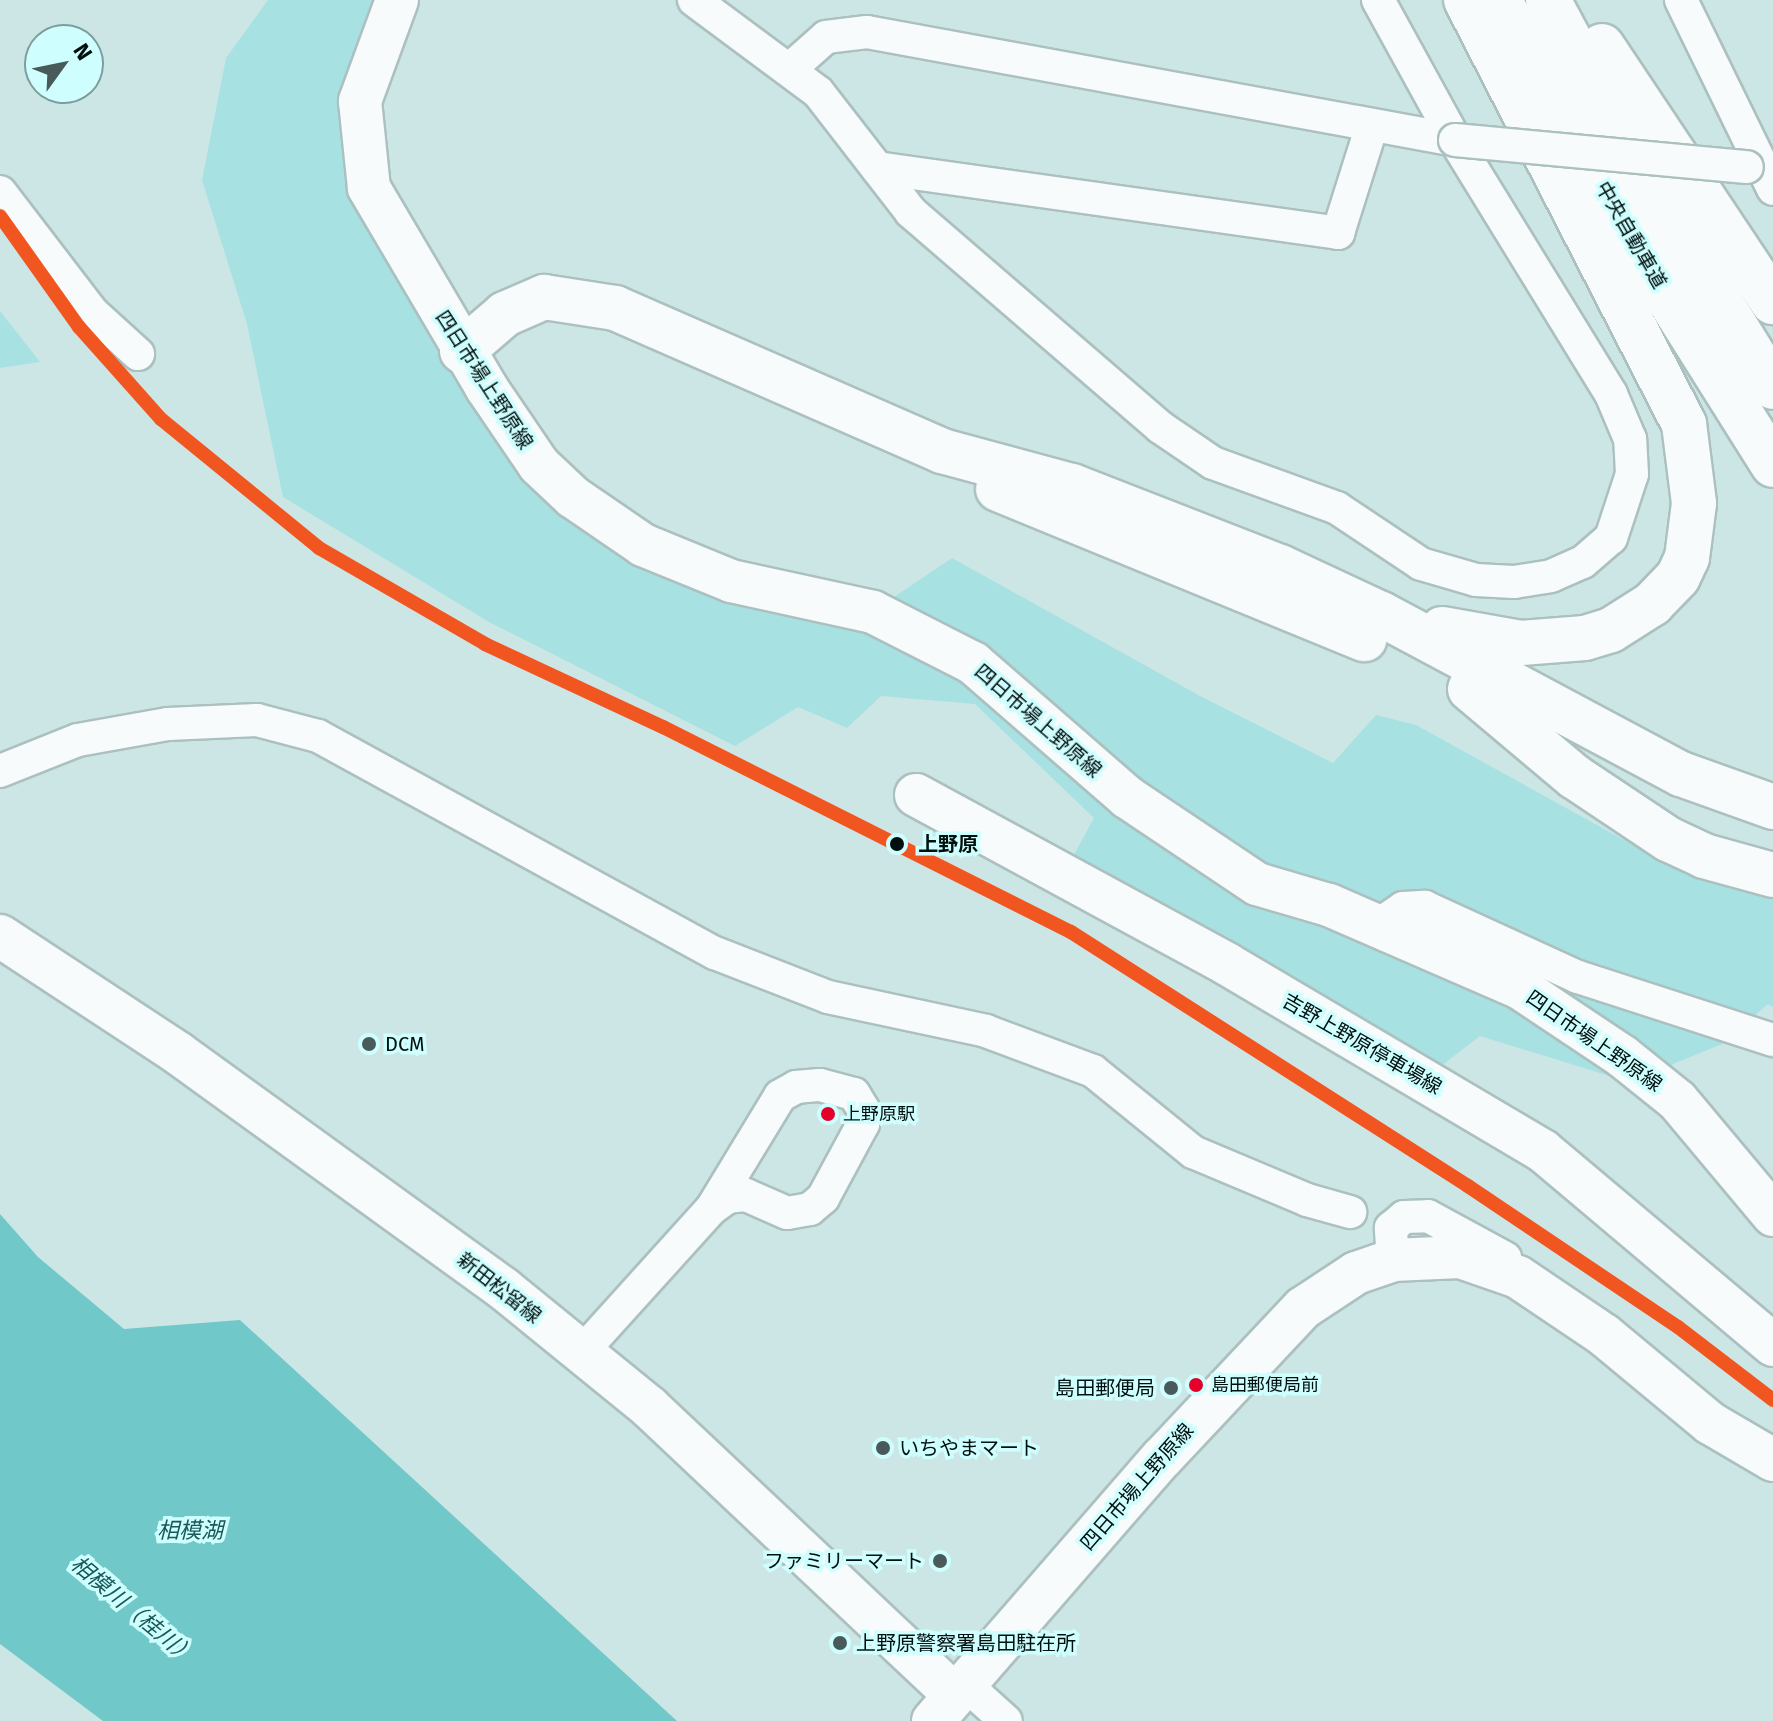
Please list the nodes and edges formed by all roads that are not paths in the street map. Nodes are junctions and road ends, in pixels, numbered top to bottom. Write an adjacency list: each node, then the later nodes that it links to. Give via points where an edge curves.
1 (397, 0): 16 (main road, 四日市場上野原線, via 360,101 369,188)
2 (694, 0): 9 (street)
3 (1378, 0): 11 (street)
4 (1466, 0): 20 (highway, via 1684,424 1693,465 1691,532 1687,558 1667,590 1637,616 1585,638 1521,643 1477,639)
5 (1499, 0): 19 (highway, 中央自動車道, via 1668,298)
6 (1548, 0): 18 (highway, 中央自動車道, via 1646,182)
7 (1573, 0): 15 (highway)
8 (1681, 0): 13 (street)
9 (790, 69): 10 (street, via 826,37 867,32); 12 (street, via 818,92)
10 (1372, 125): 11 (street); 12 (street, via 1338,233)
11 (1455, 140): 12 (street, via 1611,394 1630,439 1632,474 1611,538 1583,562 1551,576 1514,582 1476,580 1421,564 1337,508 1213,463 1160,427 1034,321 911,212); 13 (street, bridge)
12 (877, 168)
13 (1764, 175)
14 (0, 192): 17 (street, via 93,313)
15 (1773, 302)
16 (462, 351): 20 (highway, via 505,314 544,297 590,301 942,451 1072,486 1280,567); 21 (highway, via 551,314 604,321 1059,515 1317,617); 27 (main road, 四日市場上野原線, via 539,465 573,497 643,545 731,581 873,612 973,663 1127,797 1209,854 1257,884 1329,905)
17 (138, 354)
18 (1773, 387)
19 (1773, 465)
20 (1381, 614): 24 (highway, via 1681,774)
21 (1470, 689): 25 (highway, via 1682,796); 26 (highway, via 1575,777 1668,839 1704,856)
22 (0, 771): 31 (street, via 78,740 168,724 257,720 306,732 517,840 715,953 828,997 986,1031 1093,1071 1193,1152 1307,1200)
23 (916, 795): 34 (main road, 吉野上野原停車場線, via 1227,964 1543,1151)
24 (1773, 807)
25 (1773, 827)
26 (1773, 875)
27 (1375, 927): 29 (street, via 1403,908 1425,907 1578,977); 32 (main road, 四日市場上野原線, via 1520,988 1622,1056 1677,1100)
28 (0, 936): 35 (main road, 新田松留線, via 279,1125 504,1289)
29 (1773, 1040)
30 (712, 1208): 30 (street, via 780,1096 796,1087 820,1085 854,1094 863,1109 863,1124 823,1198 810,1209 787,1213 746,1195 728,1197); 35 (street)
31 (1350, 1212)
32 (1773, 1215)
33 (1393, 1260): 36 (street, via 1391,1228 1404,1217 1428,1216 1567,1292); 37 (main road, 四日市場上野原線, via 1445,1256 1486,1263 1518,1277 1604,1335 1710,1423); 38 (main road, 四日市場上野原線, via 1356,1273 1303,1308 1162,1458)
34 (1773, 1345)
35 (581, 1353): 38 (main road, 新田松留線, via 659,1417)
36 (1773, 1452)
37 (1773, 1460)
38 (951, 1700): 39 (street)
39 (1006, 1721)

